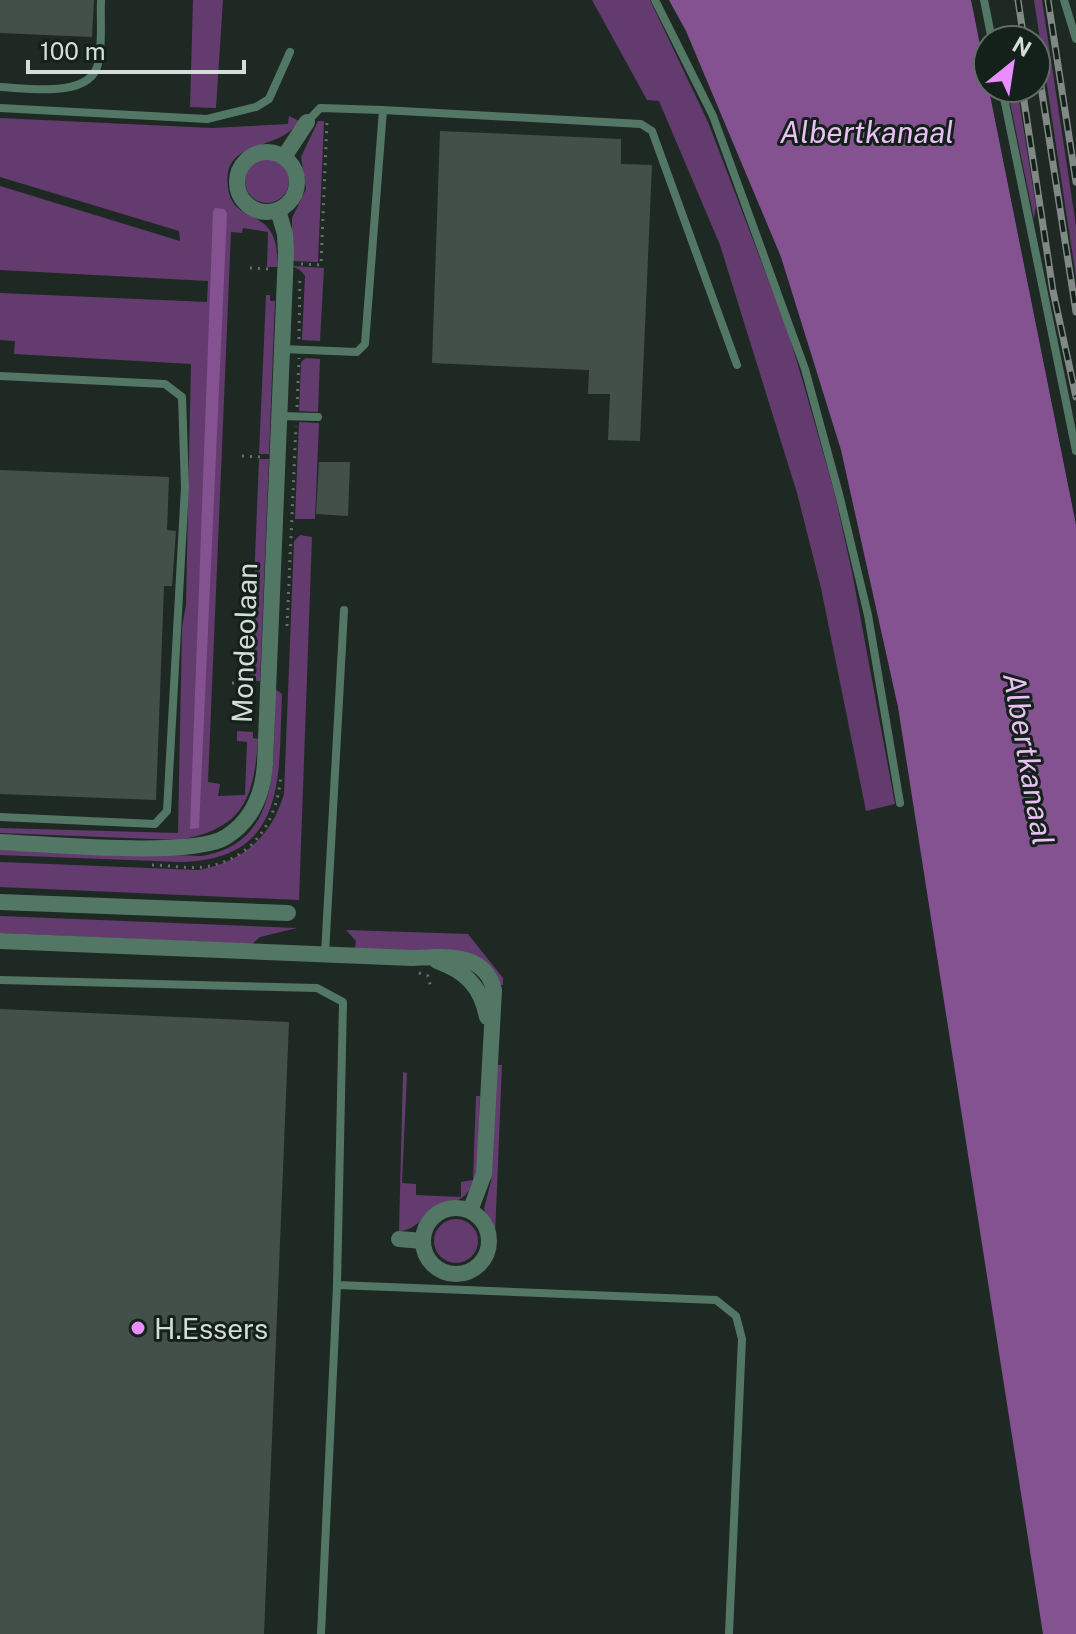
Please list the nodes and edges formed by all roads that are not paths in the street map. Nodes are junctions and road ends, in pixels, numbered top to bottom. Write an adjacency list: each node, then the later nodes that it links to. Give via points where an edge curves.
1 (101, 0): 8 (lane, via 98,67 82,84 60,90)
2 (655, 0): 22 (lane, via 713,116 805,369 868,615)
3 (984, 0): 5 (lane)
4 (1064, 0): 6 (lane)
5 (989, 24)
6 (1076, 39)
7 (290, 52): 10 (lane, via 269,99 207,119)
8 (0, 87)
9 (1005, 104): 20 (lane)
10 (0, 108)
11 (383, 110): 12 (lane, via 320,108); 15 (lane, via 365,344 357,352); 16 (lane, via 641,124 652,131)
12 (307, 122): 13 (street)
13 (284, 157): 14 (street, via 295,169 297,185 291,201); 14 (street, via 267,152 251,157 237,179 240,196 253,208)
14 (278, 210): 15 (street, Mondeolaan, via 285,234)
15 (291, 349): 18 (street, Mondeolaan)
16 (737, 365)
17 (0, 376): 23 (lane, via 165,384 182,397 185,487 167,811 155,824)
18 (288, 416): 19 (lane); 24 (street, Mondeolaan, via 265,764 258,802 238,828 211,844 169,848)
19 (318, 417)
20 (1076, 451)
21 (344, 610): 28 (lane)
22 (900, 803)
23 (0, 817)
24 (0, 842)
25 (0, 902): 26 (street)
26 (288, 913)
27 (0, 941): 28 (street)
28 (325, 955): 30 (street, via 427,958 460,970 473,983 485,1005 491,1037 484,1174)
29 (0, 980): 33 (lane, via 317,988 343,1002)
30 (470, 1211): 32 (street, via 440,1212); 32 (street, via 483,1223 489,1239 472,1270 458,1273 438,1267 427,1257)
31 (399, 1239): 32 (street)
32 (423, 1241)
33 (337, 1285): 34 (lane); 35 (lane, via 716,1300 736,1316 742,1339)
34 (321, 1634)
35 (729, 1634)

